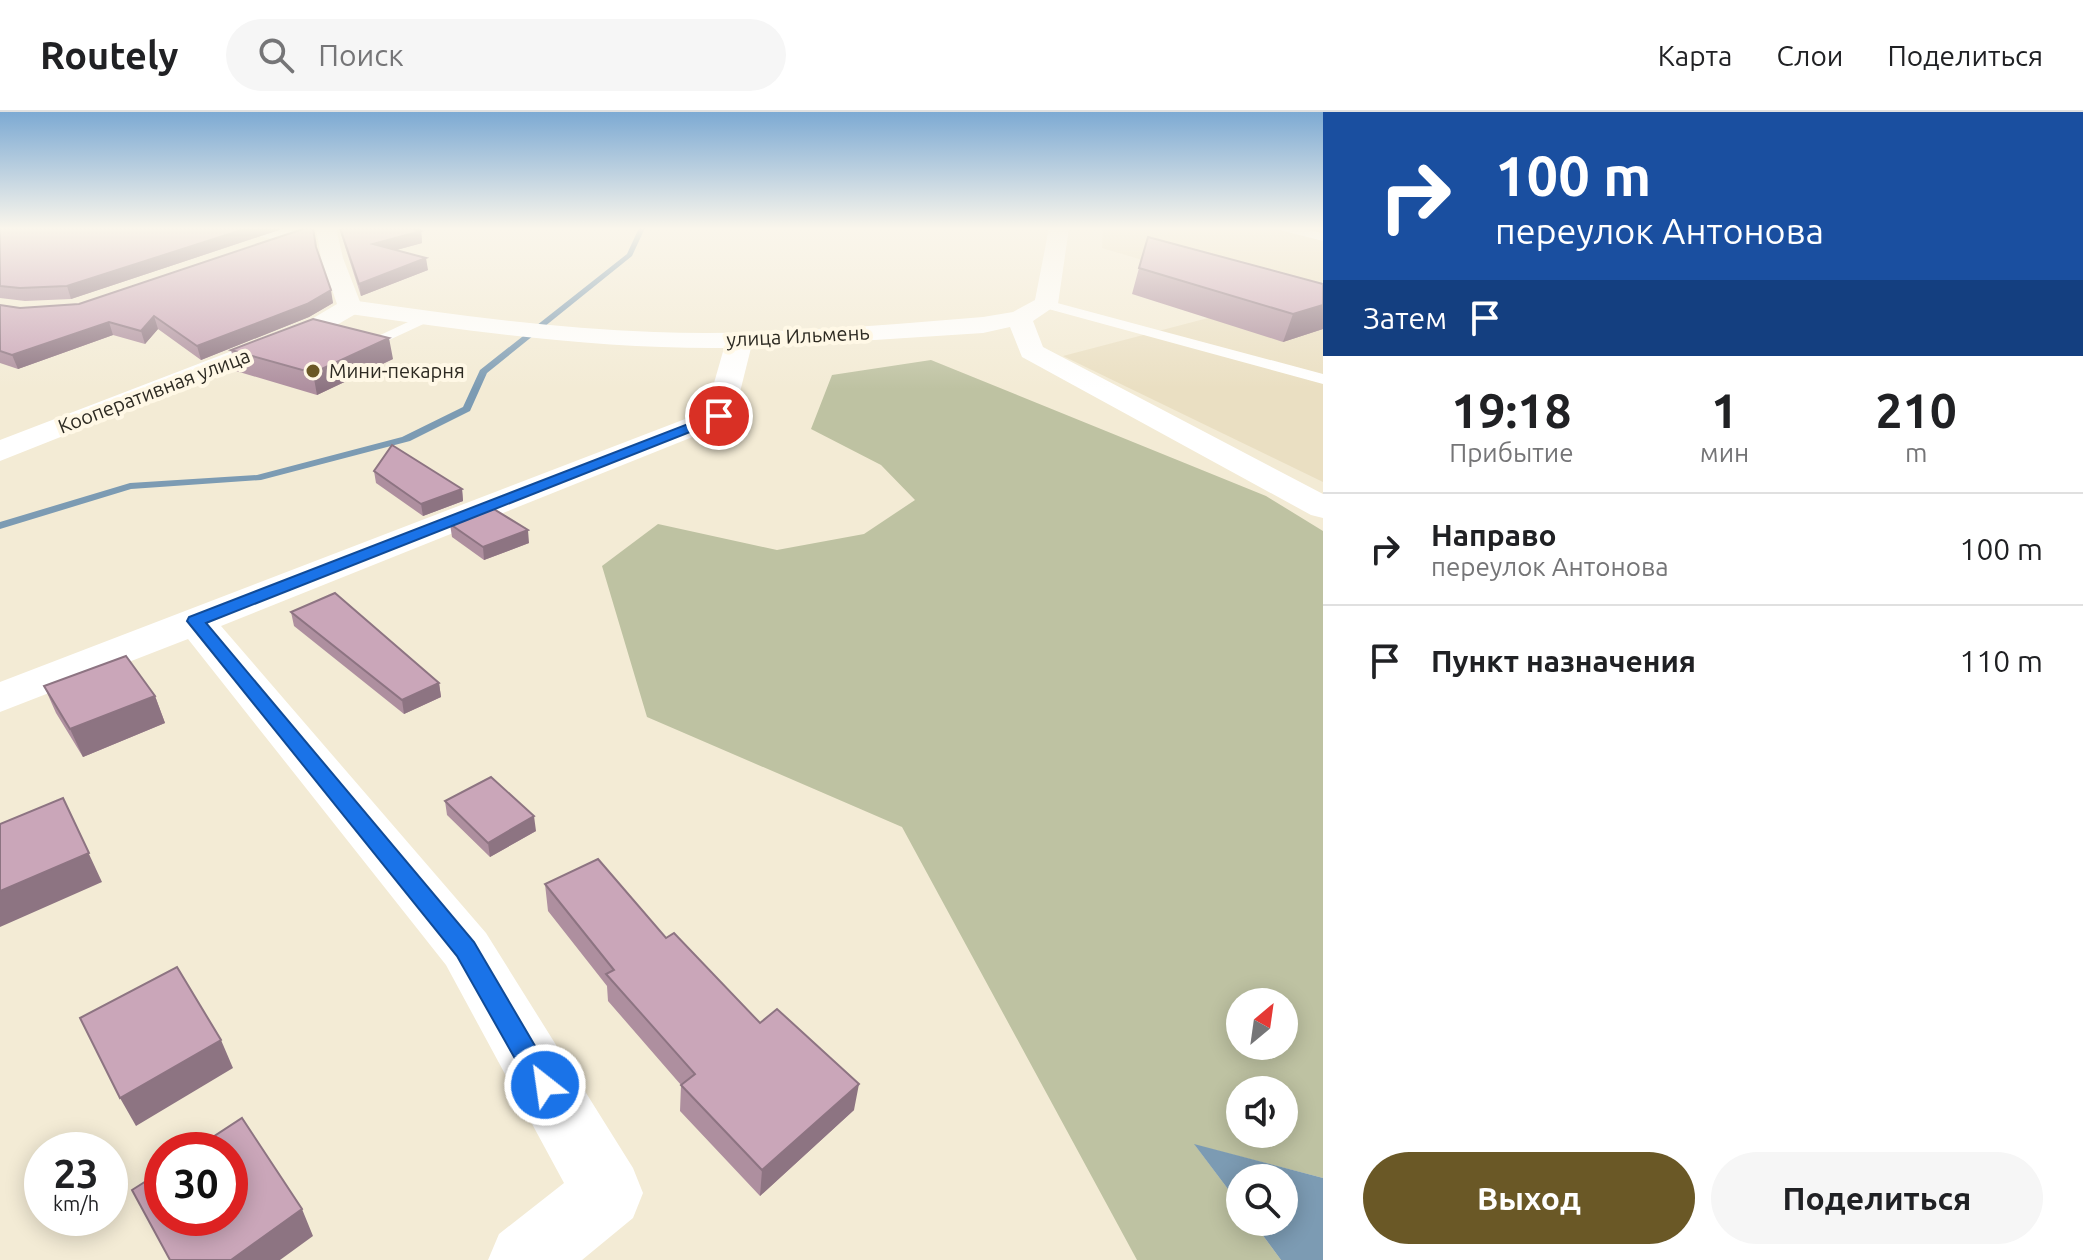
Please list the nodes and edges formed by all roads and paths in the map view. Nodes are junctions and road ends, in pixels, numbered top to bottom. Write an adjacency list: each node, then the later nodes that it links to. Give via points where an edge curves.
1 (344, 282): 3 (street)
2 (1042, 282): 4 (street)
3 (350, 307): 5 (street, улица Ильмень); 9 (street, Кооперативная улица, via 301,334)
4 (1033, 311): 7 (street, улица Ильмень, via 983,325); 8 (lane); 10 (street, via 1031,351)
5 (425, 318): 6 (lane); 7 (street, улица Ильмень, via 576,336)
6 (382, 338)
7 (740, 340): 11 (street, via 719,416)
8 (1323, 379)
9 (0, 451)
10 (1323, 508)
11 (195, 621): 12 (street); 13 (street, via 466,949 608,1193)
12 (0, 698)
13 (525, 1260)

